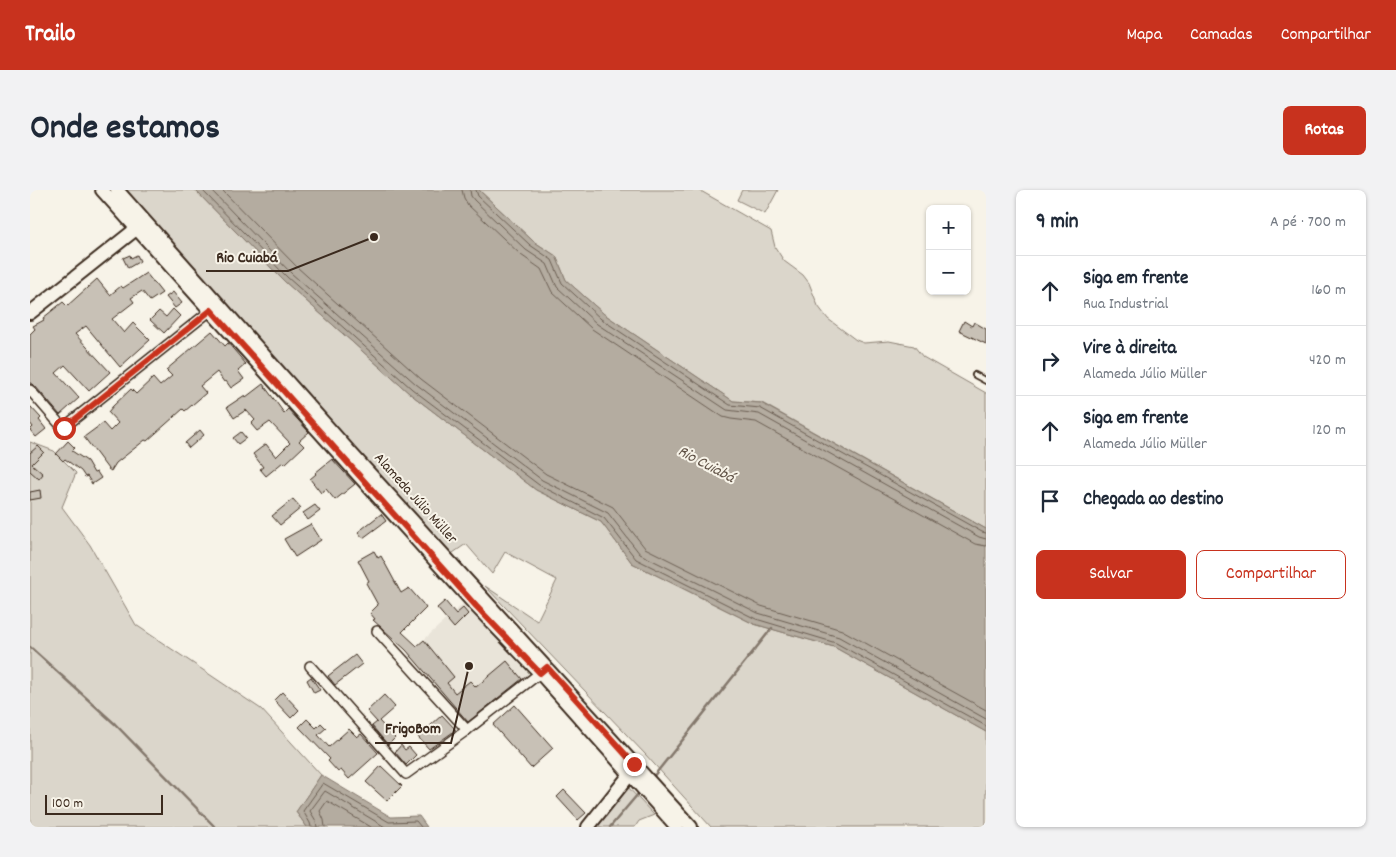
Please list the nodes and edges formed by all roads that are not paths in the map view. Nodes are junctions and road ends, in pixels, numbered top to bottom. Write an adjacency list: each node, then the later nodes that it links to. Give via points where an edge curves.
1 (102, 190): 3 (main road, Alameda Júlio Müller)
2 (116, 190): 3 (main road, Alameda Júlio Müller)
3 (140, 226): 4 (main road, Alameda Júlio Müller); 5 (main road)
4 (215, 307): 8 (street, via 64,428); 11 (main road, Alameda Júlio Müller, via 476,606)
5 (30, 313)
6 (975, 375): 7 (lane)
7 (986, 381)
8 (30, 390)
9 (377, 631): 12 (street)
10 (310, 666): 12 (street, via 406,774)
11 (543, 670): 12 (street); 13 (main road, Alameda Júlio Müller)
12 (467, 730)
13 (633, 770): 14 (main road); 15 (main road, Alameda Júlio Müller); 16 (main road, Alameda Júlio Müller)
14 (588, 827)
15 (677, 827)
16 (691, 827)

